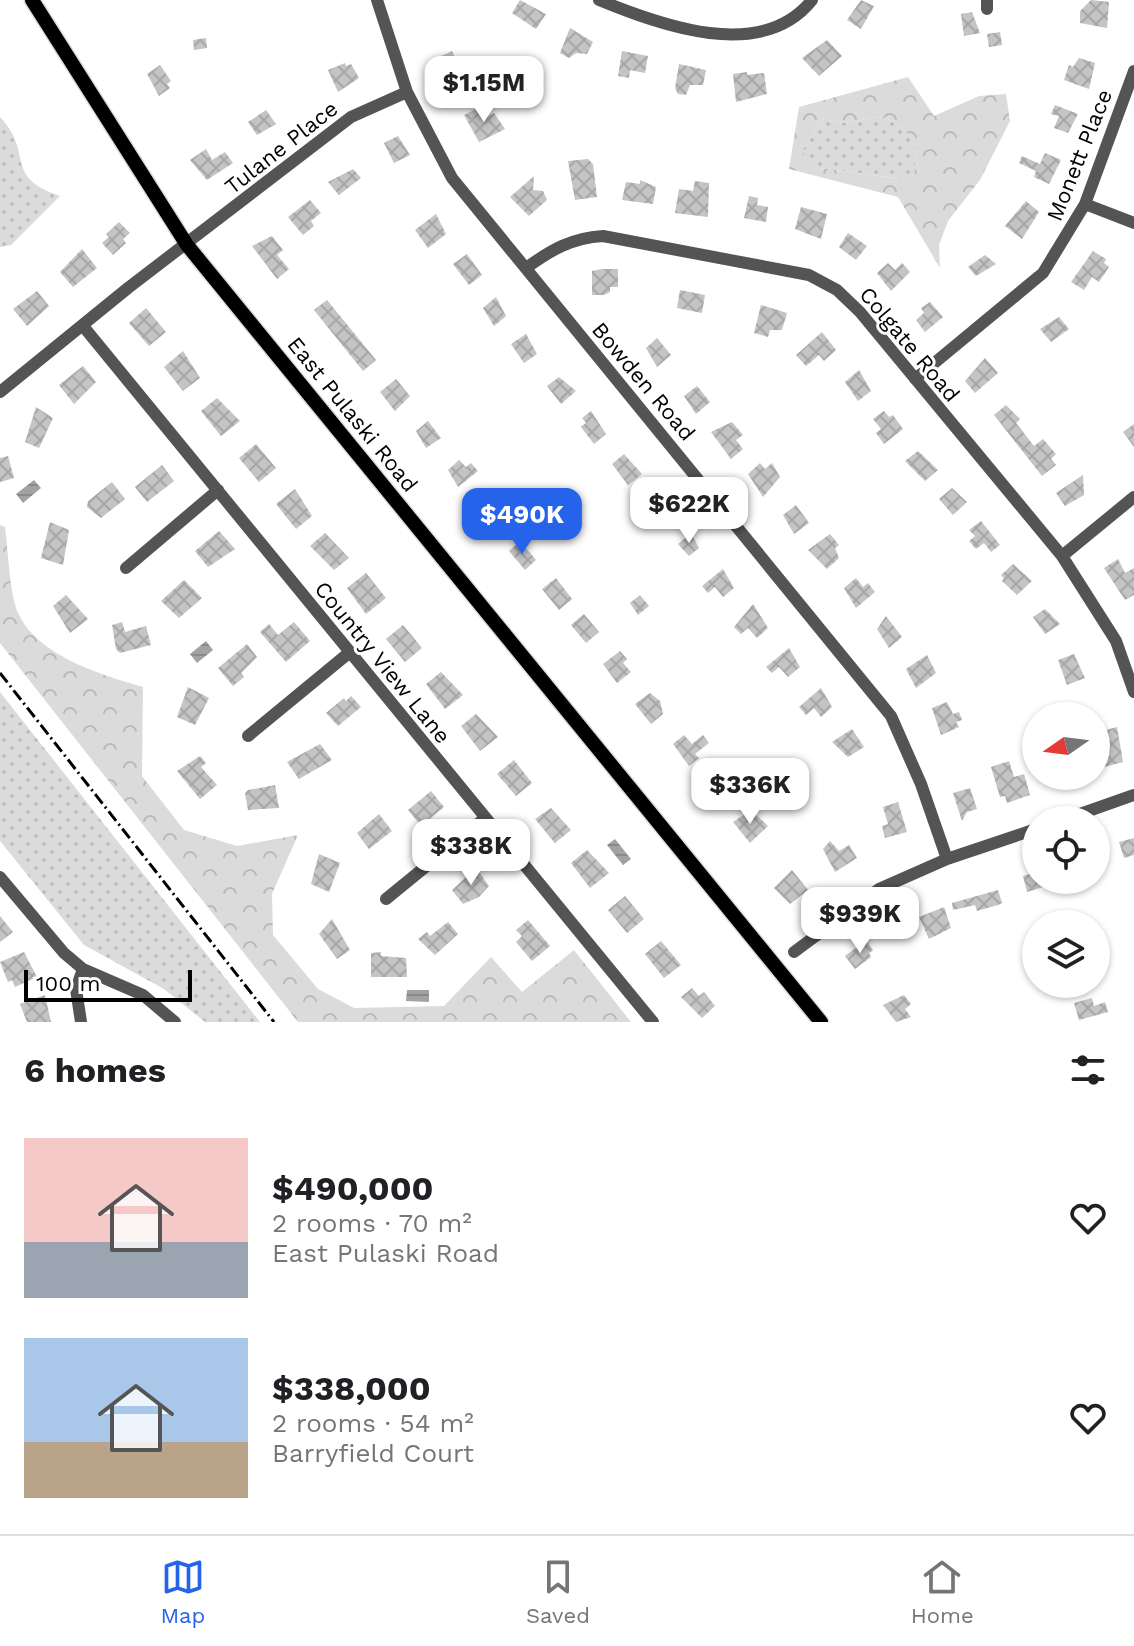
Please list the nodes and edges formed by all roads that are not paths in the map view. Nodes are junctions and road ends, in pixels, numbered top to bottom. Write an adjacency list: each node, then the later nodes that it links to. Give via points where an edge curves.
1 (32, 0): 9 (main road, East Pulaski Road)
2 (377, 0): 6 (street, Bowden Road)
3 (599, 0): 4 (street, via 671,26 743,34 778,26)
4 (812, 0)
5 (1134, 71): 7 (street, Monett Place)
6 (407, 92): 9 (street, Tulane Place, via 351,117); 10 (street, Bowden Road, via 452,178)
7 (1085, 204): 8 (street); 12 (street, Monett Place, via 1043,273)
8 (1134, 223)
9 (187, 245): 11 (street, Tulane Place); 33 (main road, East Pulaski Road)
10 (526, 268): 12 (street, Colgate Road, via 578,238 603,236 809,275 837,290 860,312); 25 (street, Bowden Road, via 891,716)
11 (83, 326): 13 (street, Tulane Place); 14 (street, Country View Lane)
12 (915, 379): 16 (street, Colgate Road)
13 (0, 392)
14 (218, 490): 17 (street); 18 (street, Country View Lane)
15 (1134, 497): 16 (street)
16 (1062, 556): 19 (street, Colgate Road, via 1116,641)
17 (126, 568)
18 (350, 652): 20 (street); 23 (street, Country View Lane)
19 (1134, 692)
20 (248, 736)
21 (1134, 795): 22 (street)
22 (1103, 806)
23 (484, 819): 27 (street); 32 (street, Country View Lane)
24 (1022, 834): 25 (street)
25 (947, 859): 28 (street, via 879,889)
26 (0, 877): 29 (street)
27 (386, 899)
28 (794, 952)
29 (83, 969): 30 (street, via 76,989); 31 (street, via 143,995)
30 (81, 1022)
31 (175, 1022)
32 (653, 1022)
33 (821, 1022)

